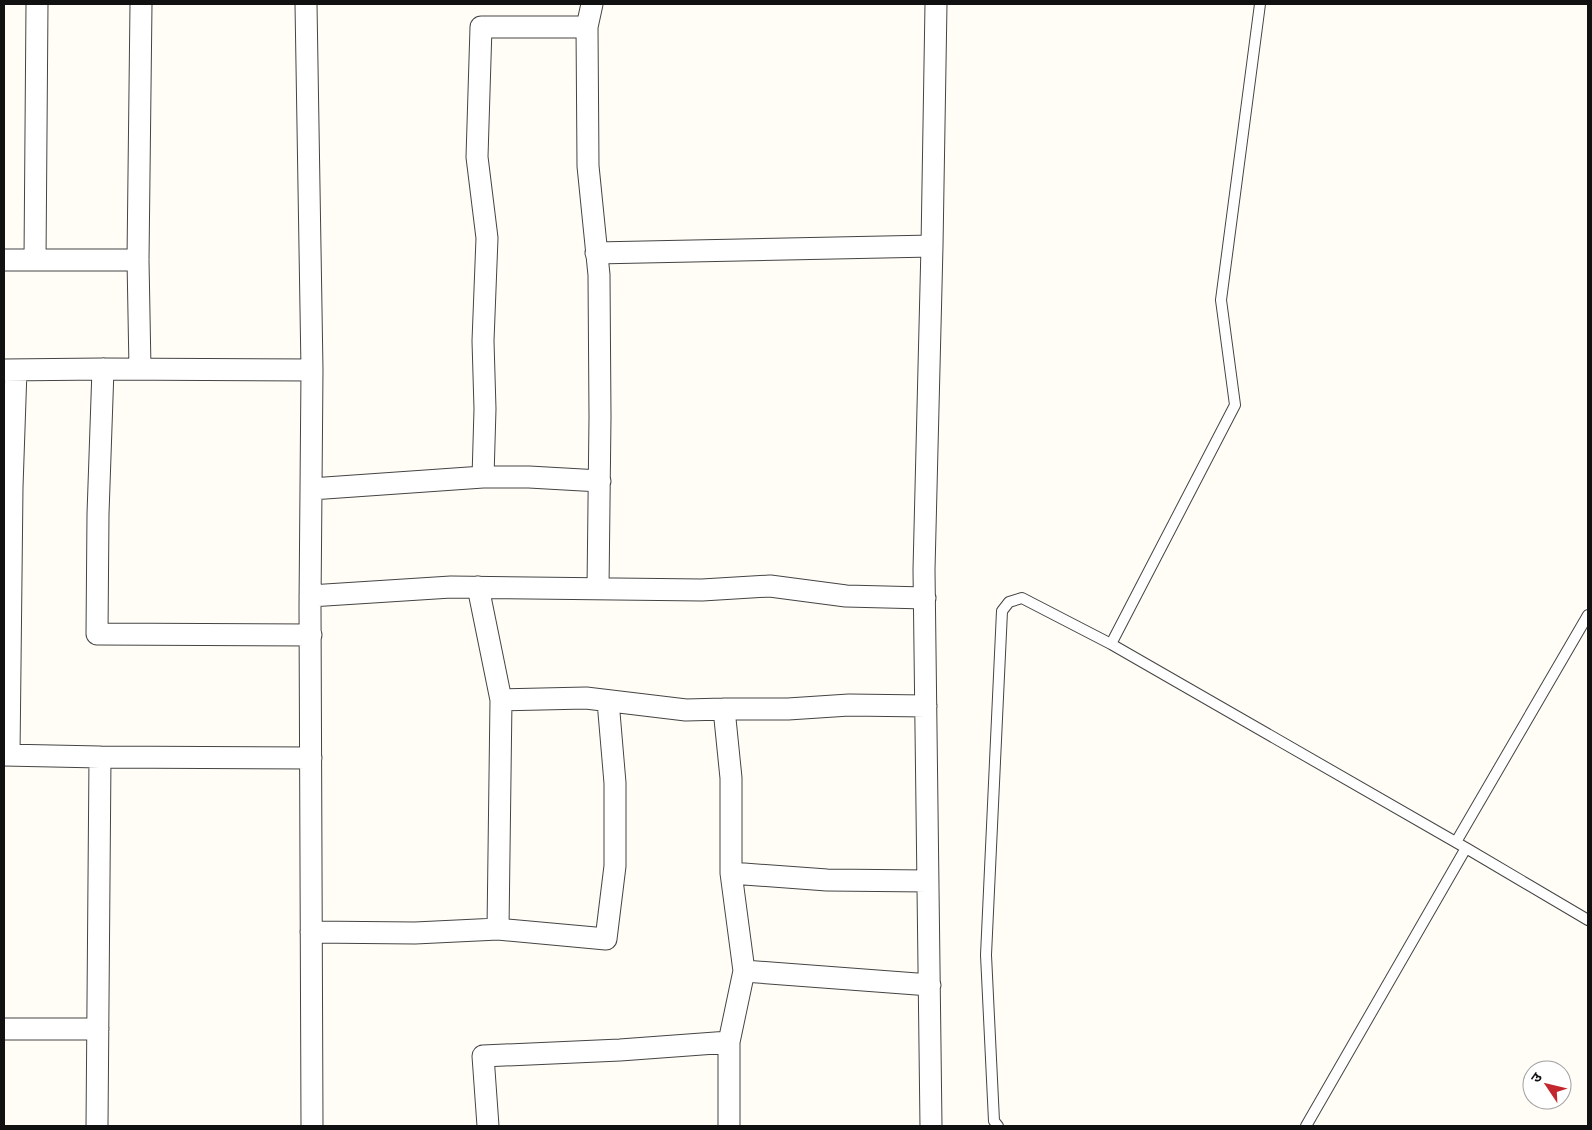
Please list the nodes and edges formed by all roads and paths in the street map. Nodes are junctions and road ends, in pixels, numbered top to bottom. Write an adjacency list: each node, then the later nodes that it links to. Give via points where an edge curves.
1 (37, 4): 11 (street)
2 (141, 4): 12 (street)
3 (306, 4): 16 (street)
4 (592, 4): 7 (street)
5 (936, 4): 8 (street)
6 (1260, 4): 27 (lane, via 1221,300 1235,405)
7 (587, 27): 9 (street, via 588,166); 17 (street, via 481,27 477,156 487,238)
8 (932, 246): 9 (street); 24 (street)
9 (596, 253): 18 (street)
10 (4, 260): 11 (street)
11 (34, 260): 12 (street)
12 (138, 260): 14 (street)
13 (103, 369): 14 (street); 15 (street); 26 (street, via 97,634)
14 (140, 369): 16 (street)
15 (10, 370): 19 (street)
16 (312, 370): 20 (street)
17 (483, 476): 18 (street); 20 (street)
18 (600, 481): 22 (street)
19 (8, 487): 32 (street)
20 (311, 489): 23 (street)
21 (478, 587): 22 (street); 23 (street); 28 (street)
22 (598, 589): 24 (street, via 702,590 770,586 846,596)
23 (310, 596): 26 (street)
24 (925, 598): 30 (street)
25 (1588, 615): 35 (lane)
26 (311, 636): 34 (street)
27 (1111, 644): 35 (lane); 52 (lane, via 1022,598 1009,602 1002,611 986,955 994,1121)
28 (501, 700): 29 (street, via 586,698); 40 (street)
29 (608, 701): 31 (street, via 686,710); 40 (street, via 615,782 615,866 606,939)
30 (926, 706): 31 (street); 38 (street)
31 (724, 709): 37 (street, via 731,778)
32 (6, 755): 33 (street)
33 (100, 757): 34 (street); 45 (street)
34 (311, 758): 41 (street)
35 (1456, 842): 36 (lane)
36 (1466, 848): 39 (lane); 53 (lane)
37 (731, 873): 38 (street, via 827,880); 42 (street)
38 (928, 881): 43 (street)
39 (1588, 920)
40 (498, 929): 41 (street, via 415,934)
41 (311, 932): 48 (street)
42 (744, 971): 43 (street); 46 (street)
43 (930, 985): 51 (street)
44 (4, 1029): 45 (street)
45 (98, 1029): 47 (street)
46 (729, 1042): 49 (street, via 483,1056); 50 (street)
47 (96, 1126)
48 (312, 1126)
49 (488, 1126)
50 (729, 1126)
51 (931, 1126)
52 (998, 1126)
53 (1306, 1126)

